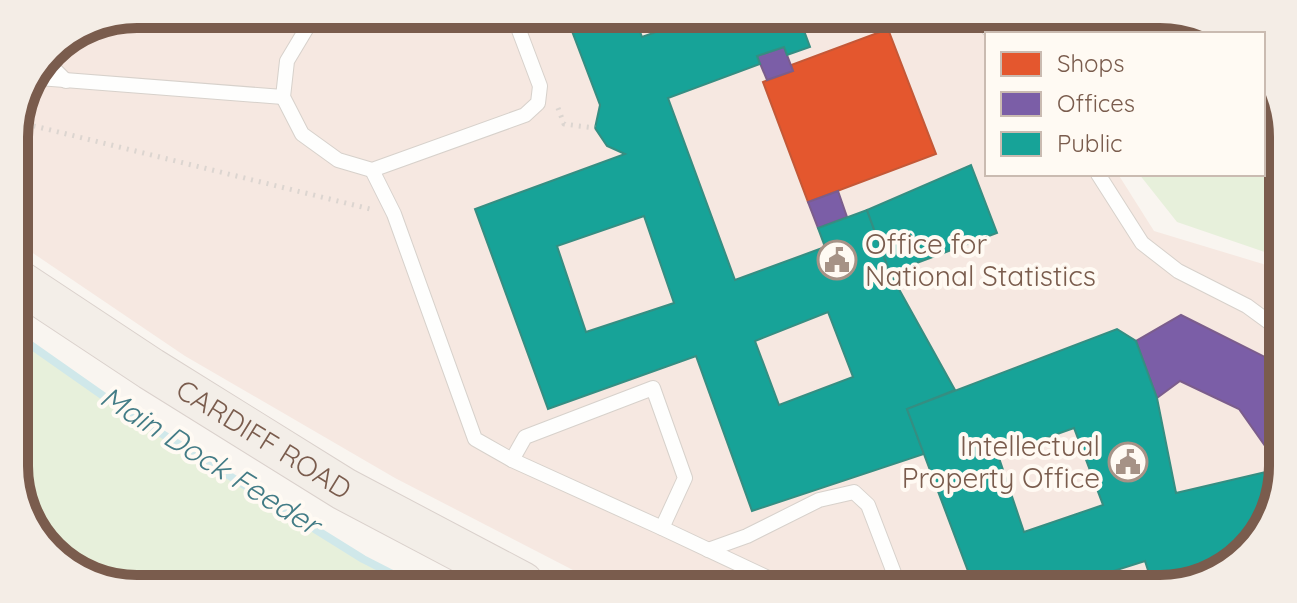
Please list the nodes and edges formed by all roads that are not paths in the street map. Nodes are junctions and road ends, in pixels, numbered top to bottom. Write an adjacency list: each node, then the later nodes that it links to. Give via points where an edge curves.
1 (307, 28): 6 (lane, via 287,61)
2 (518, 28): 7 (lane, via 540,86 538,103 525,115)
3 (53, 68): 5 (lane)
4 (45, 79): 5 (lane)
5 (66, 81): 6 (lane)
6 (283, 97): 7 (lane, via 302,134 338,160)
7 (372, 170): 11 (lane, via 394,214 475,439)
8 (1099, 176): 10 (lane, via 1142,243 1178,271)
9 (28, 288): 14 (main road, CARDIFF ROAD, via 344,489)
10 (1269, 322)
11 (512, 460): 12 (lane); 12 (lane, via 525,437 653,388 685,478)
12 (662, 528): 13 (lane)
13 (708, 550): 15 (lane); 16 (lane, via 819,500 854,492 868,505)
14 (507, 575)
15 (762, 575)
16 (895, 575)

